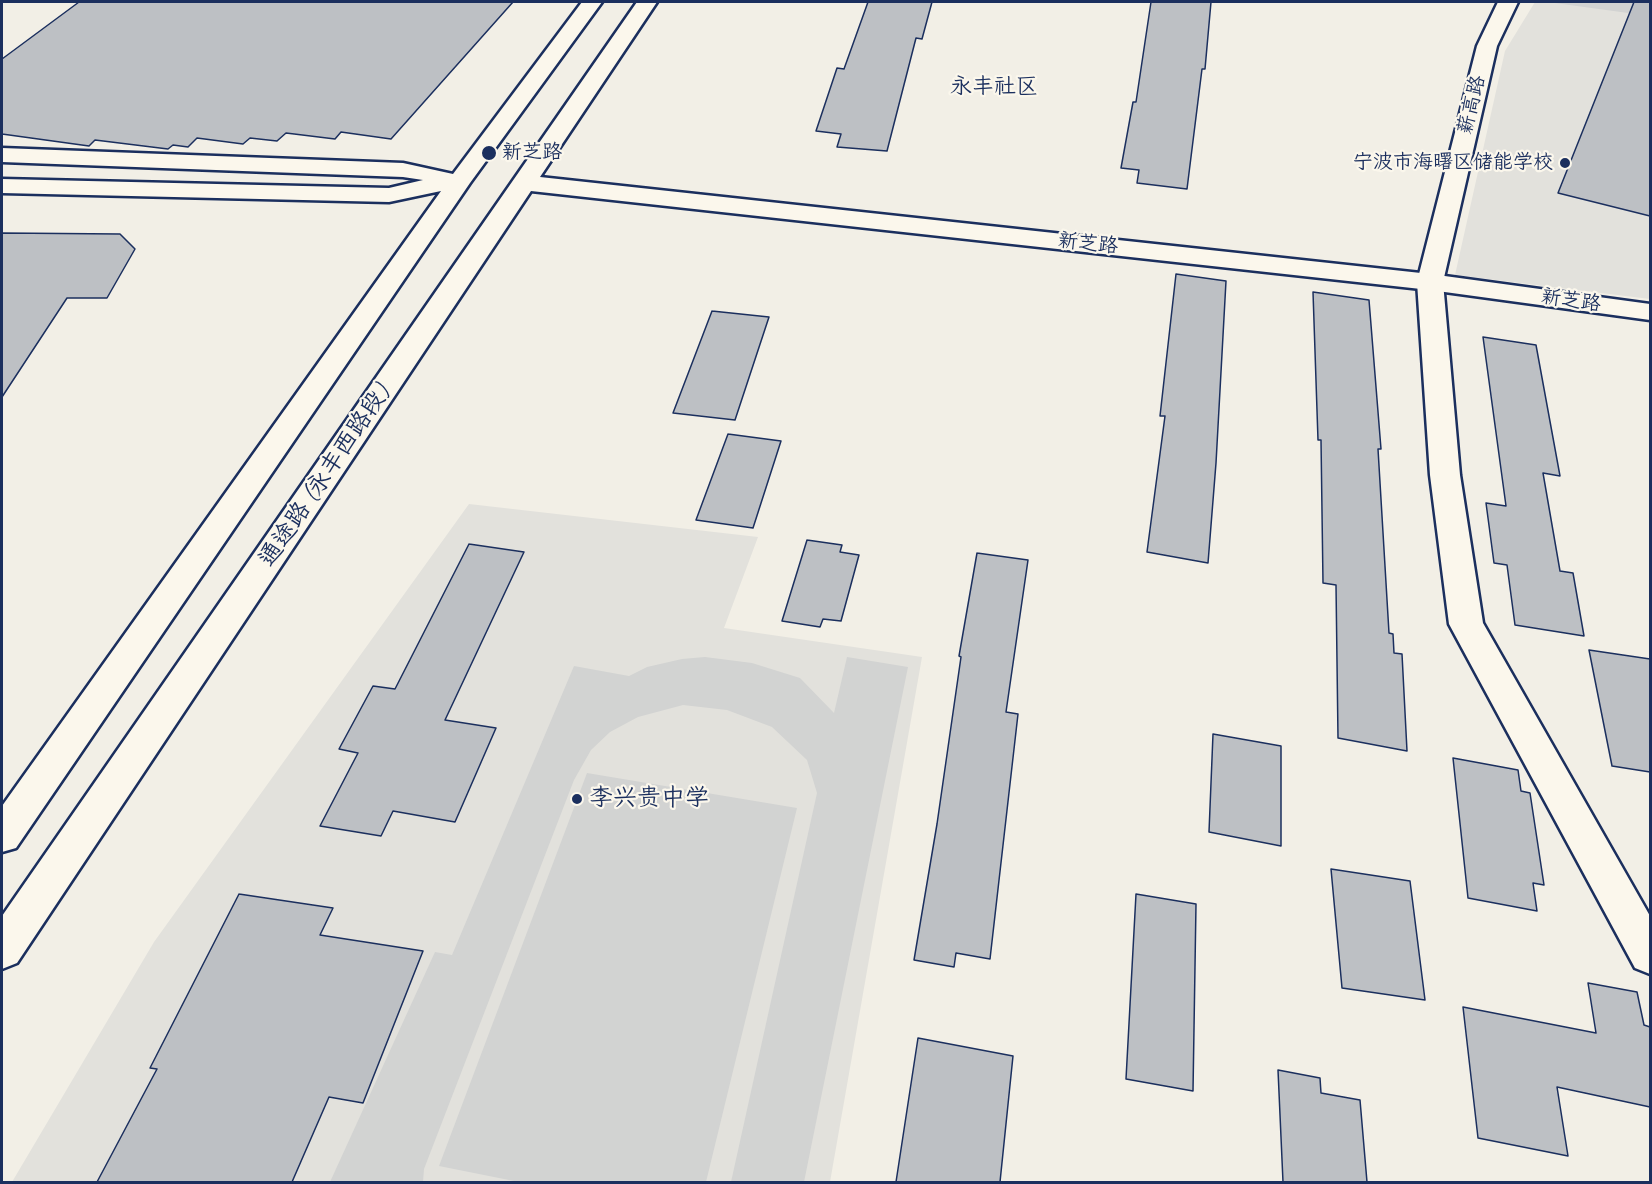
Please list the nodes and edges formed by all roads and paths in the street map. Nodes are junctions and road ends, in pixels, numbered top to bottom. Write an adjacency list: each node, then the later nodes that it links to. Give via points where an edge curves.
1 (592, 2): 5 (main road)
2 (647, 2): 6 (main road, 通途路 (永丰西路段))
3 (1508, 2): 8 (main road, 薪高路, via 1486,46)
4 (2, 155): 5 (main road, via 403,170)
5 (461, 179): 7 (main road, via 390,195); 10 (main road)
6 (525, 183): 8 (main road, 新芝路); 11 (main road, 通途路 (永丰西路段))
7 (2, 186)
8 (1430, 282): 9 (main road, 新芝路); 12 (main road, 薪高路, via 1445,475 1466,624)
9 (1650, 312)
10 (2, 836)
11 (2, 950)
12 (1650, 956)

